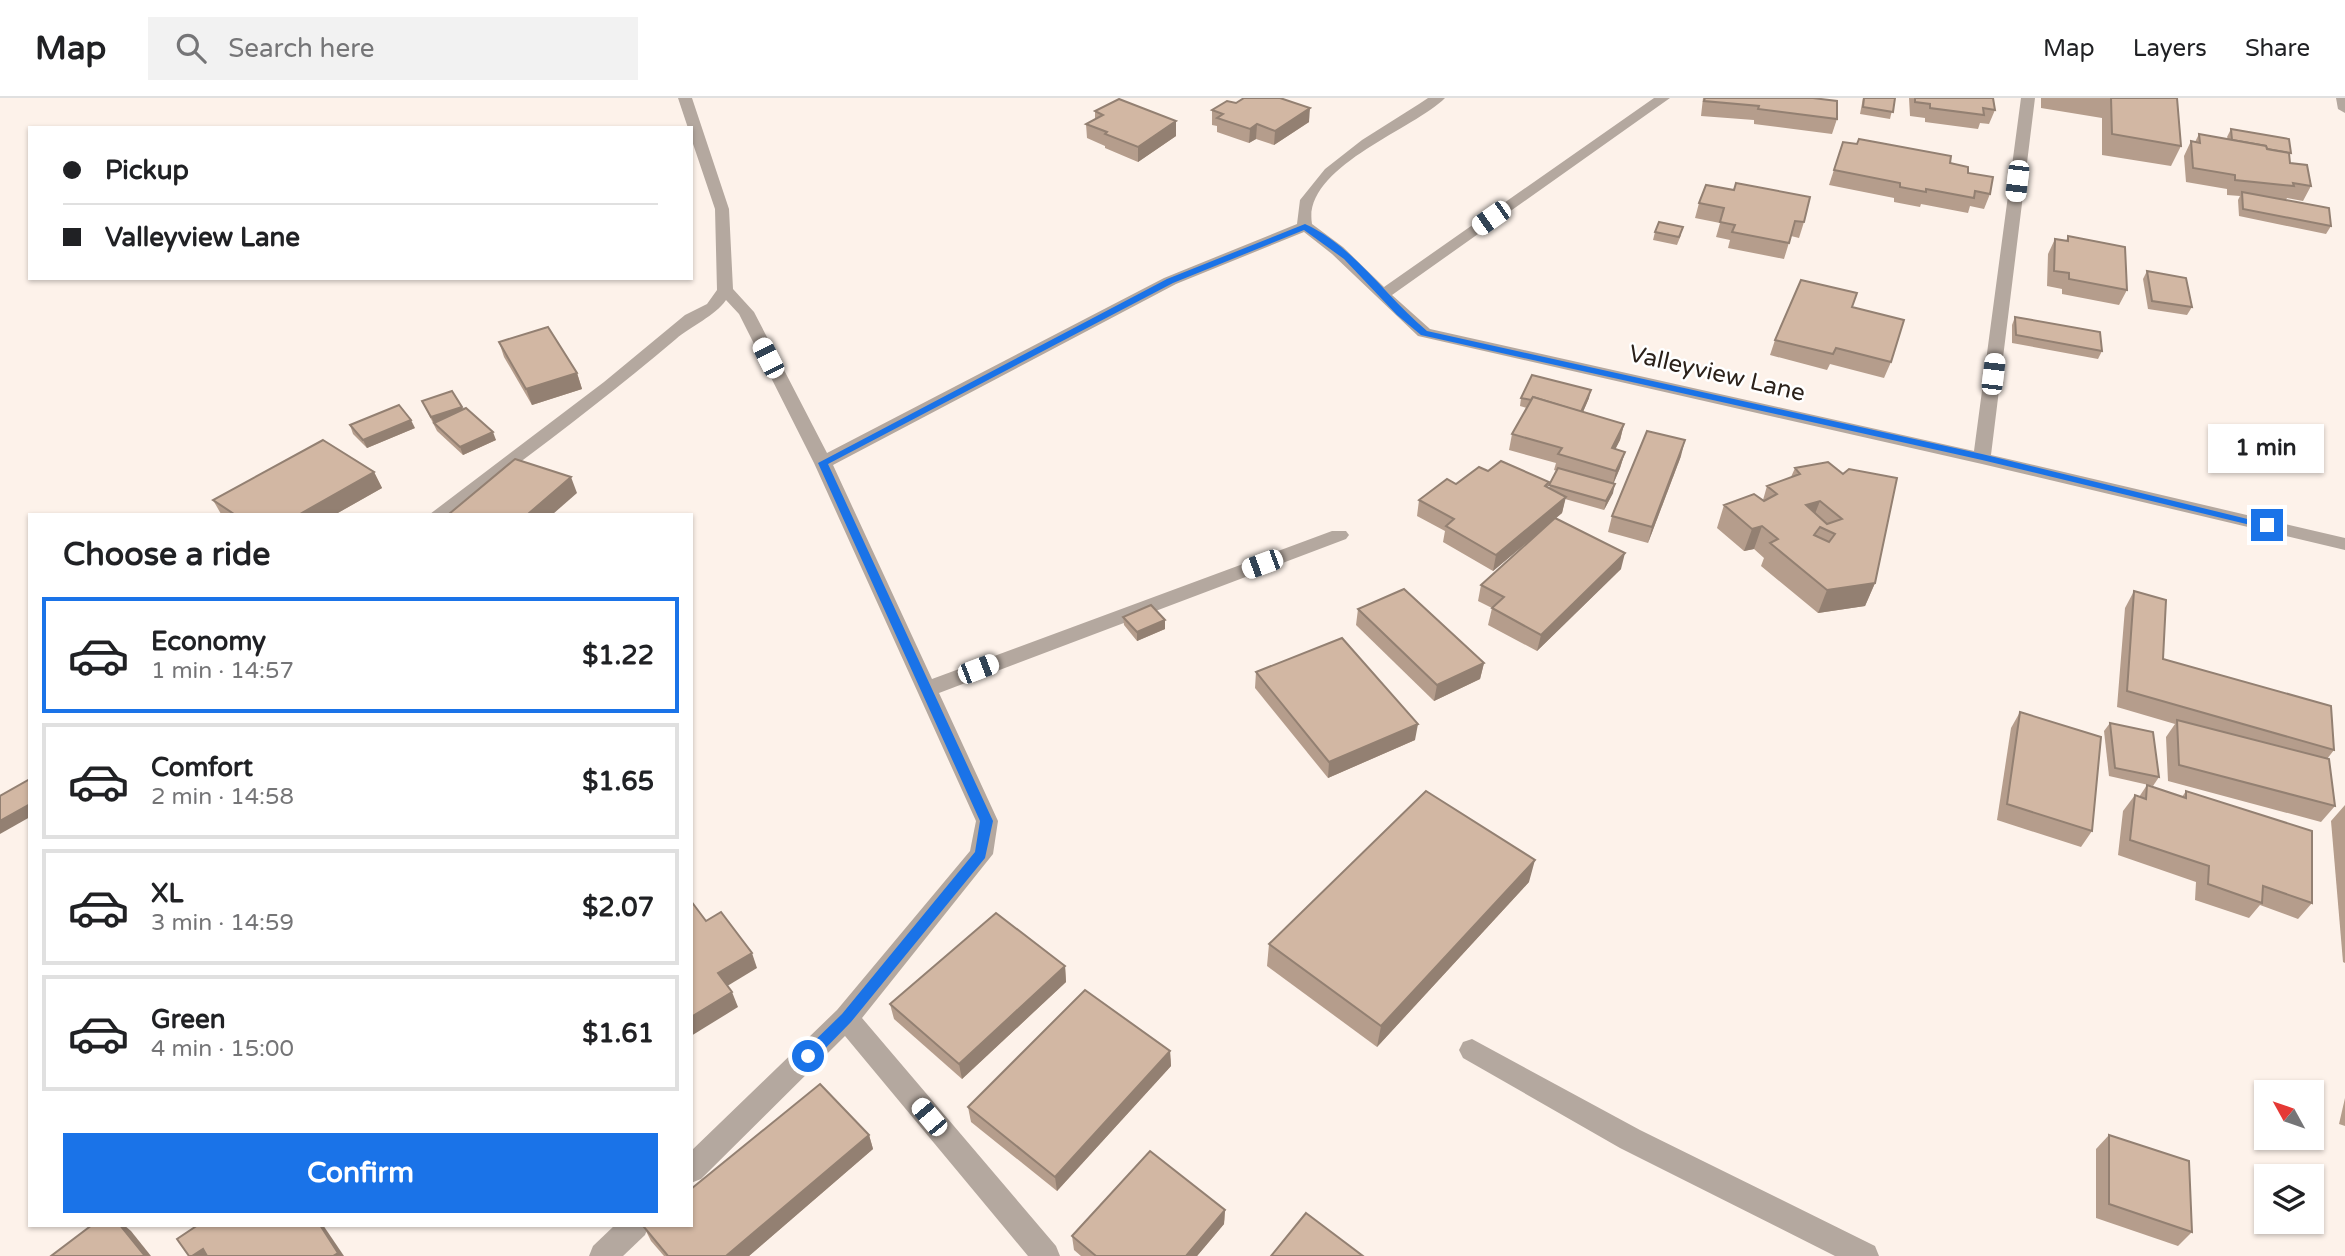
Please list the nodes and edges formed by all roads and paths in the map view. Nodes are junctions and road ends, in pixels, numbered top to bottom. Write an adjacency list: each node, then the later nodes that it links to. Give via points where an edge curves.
1 (685, 98): 8 (street, via 722,209)
2 (1438, 98): 7 (street, via 1403,118 1324,179 1305,203)
3 (1663, 98): 9 (street)
4 (2028, 98): 10 (street)
5 (2343, 98): 6 (street)
6 (2345, 109)
7 (1305, 226): 9 (street, Valleyview Lane, via 1347,257); 11 (street, via 1170,281)
8 (725, 290): 11 (street, via 746,312); 12 (street, via 713,307 691,318 610,386)
9 (1384, 294): 10 (street, Valleyview Lane, via 1424,333)
10 (1982, 457): 14 (street, Valleyview Lane)
11 (823, 463): 15 (street)
12 (440, 513)
13 (1339, 535): 15 (street)
14 (2345, 544)
15 (927, 689): 16 (street, via 987,821 981,854)
16 (846, 1018): 18 (street); 21 (street)
17 (1472, 1050): 22 (street, via 1630,1139)
18 (693, 1168)
19 (633, 1227): 20 (street)
20 (603, 1256)
21 (1046, 1256)
22 (1865, 1256)

